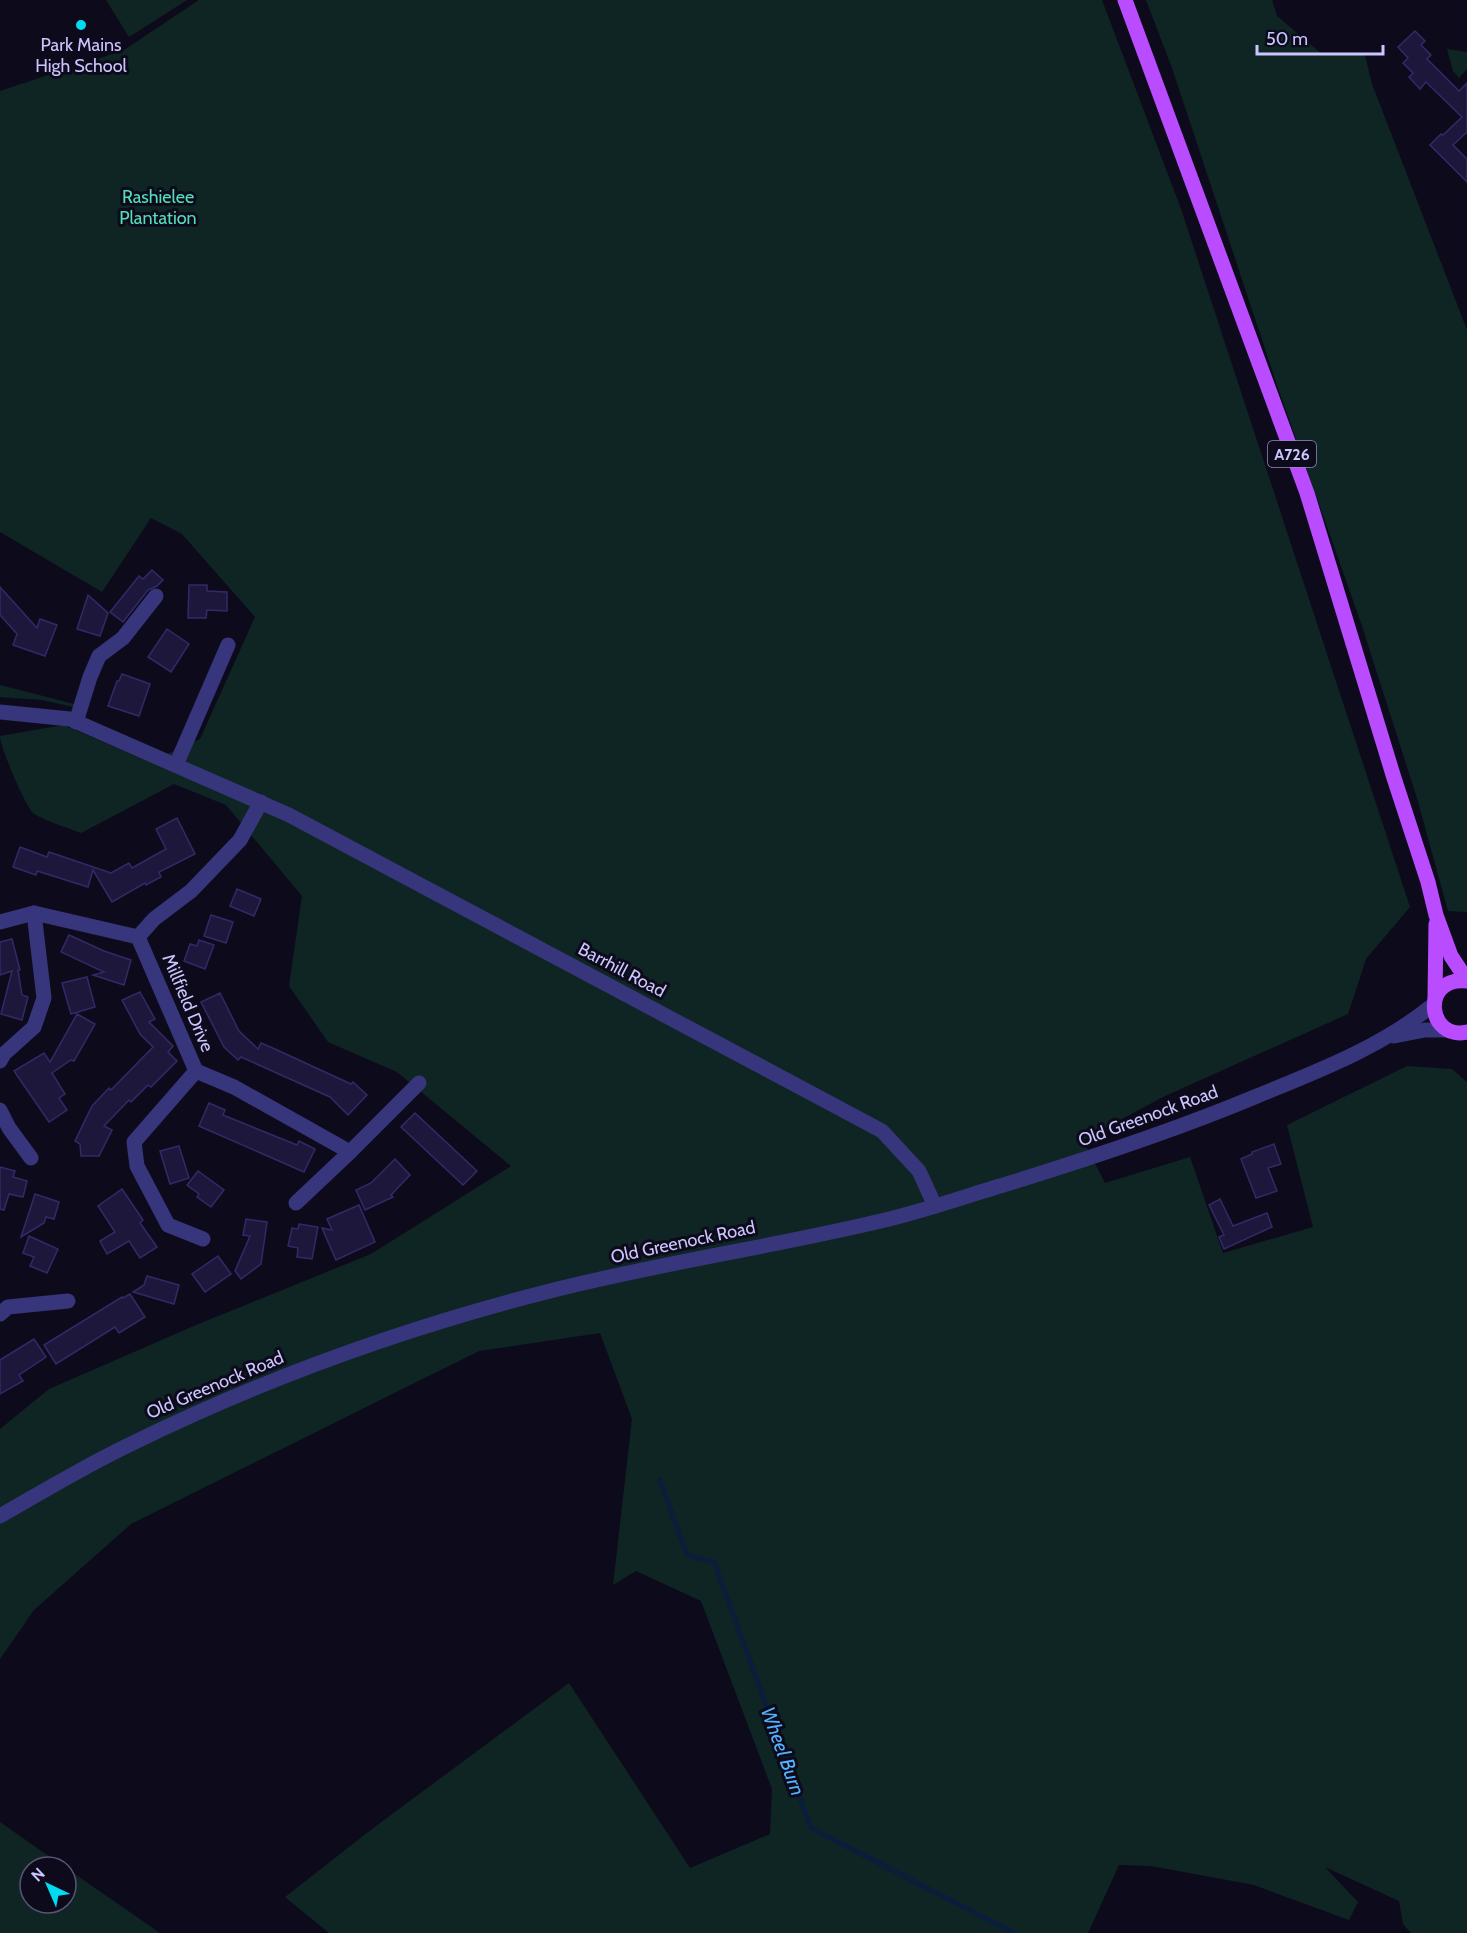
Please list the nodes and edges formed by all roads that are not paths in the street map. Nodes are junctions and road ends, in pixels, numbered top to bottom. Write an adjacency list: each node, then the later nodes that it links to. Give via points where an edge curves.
1 (1125, 0): 9 (main road, A726, via 1307,493)
2 (156, 596): 5 (street, via 123,638 99,656)
3 (228, 645): 6 (street)
4 (0, 712): 5 (street, Barrhill Road)
5 (76, 722): 6 (street, Barrhill Road)
6 (176, 765): 7 (street, Barrhill Road)
7 (261, 802): 11 (street, via 240,840 191,891 154,919); 24 (street, Barrhill Road, via 882,1131 919,1171)
8 (34, 913): 10 (street); 11 (street); 17 (street, via 44,998 34,1027)
9 (1436, 915): 12 (main road, A726, via 1451,956); 13 (main road, A726)
10 (0, 922)
11 (138, 937): 18 (street, Millfield Drive)
12 (1467, 980): 13 (main road, via 1451,981)
13 (1434, 1001): 14 (main road, via 1437,1019); 15 (street, Old Greenock Road, via 1414,1021)
14 (1455, 1031): 15 (street, Old Greenock Road, via 1425,1030); 16 (main road)
15 (1386, 1037): 24 (street, Old Greenock Road, via 1221,1111 1117,1150)
16 (1467, 1046)
17 (0, 1061)
18 (196, 1071): 21 (street, Millfield Drive, via 234,1087); 25 (street, via 134,1142 137,1166 168,1225)
19 (419, 1083): 21 (street)
20 (1, 1116): 22 (street)
21 (350, 1152): 23 (street)
22 (31, 1158)
23 (296, 1203)
24 (935, 1206): 28 (street, Old Greenock Road, via 886,1220 550,1291 400,1335 254,1387 198,1412 130,1444)
25 (203, 1239)
26 (68, 1301): 27 (street, via 8,1307)
27 (0, 1314)
28 (0, 1516)

